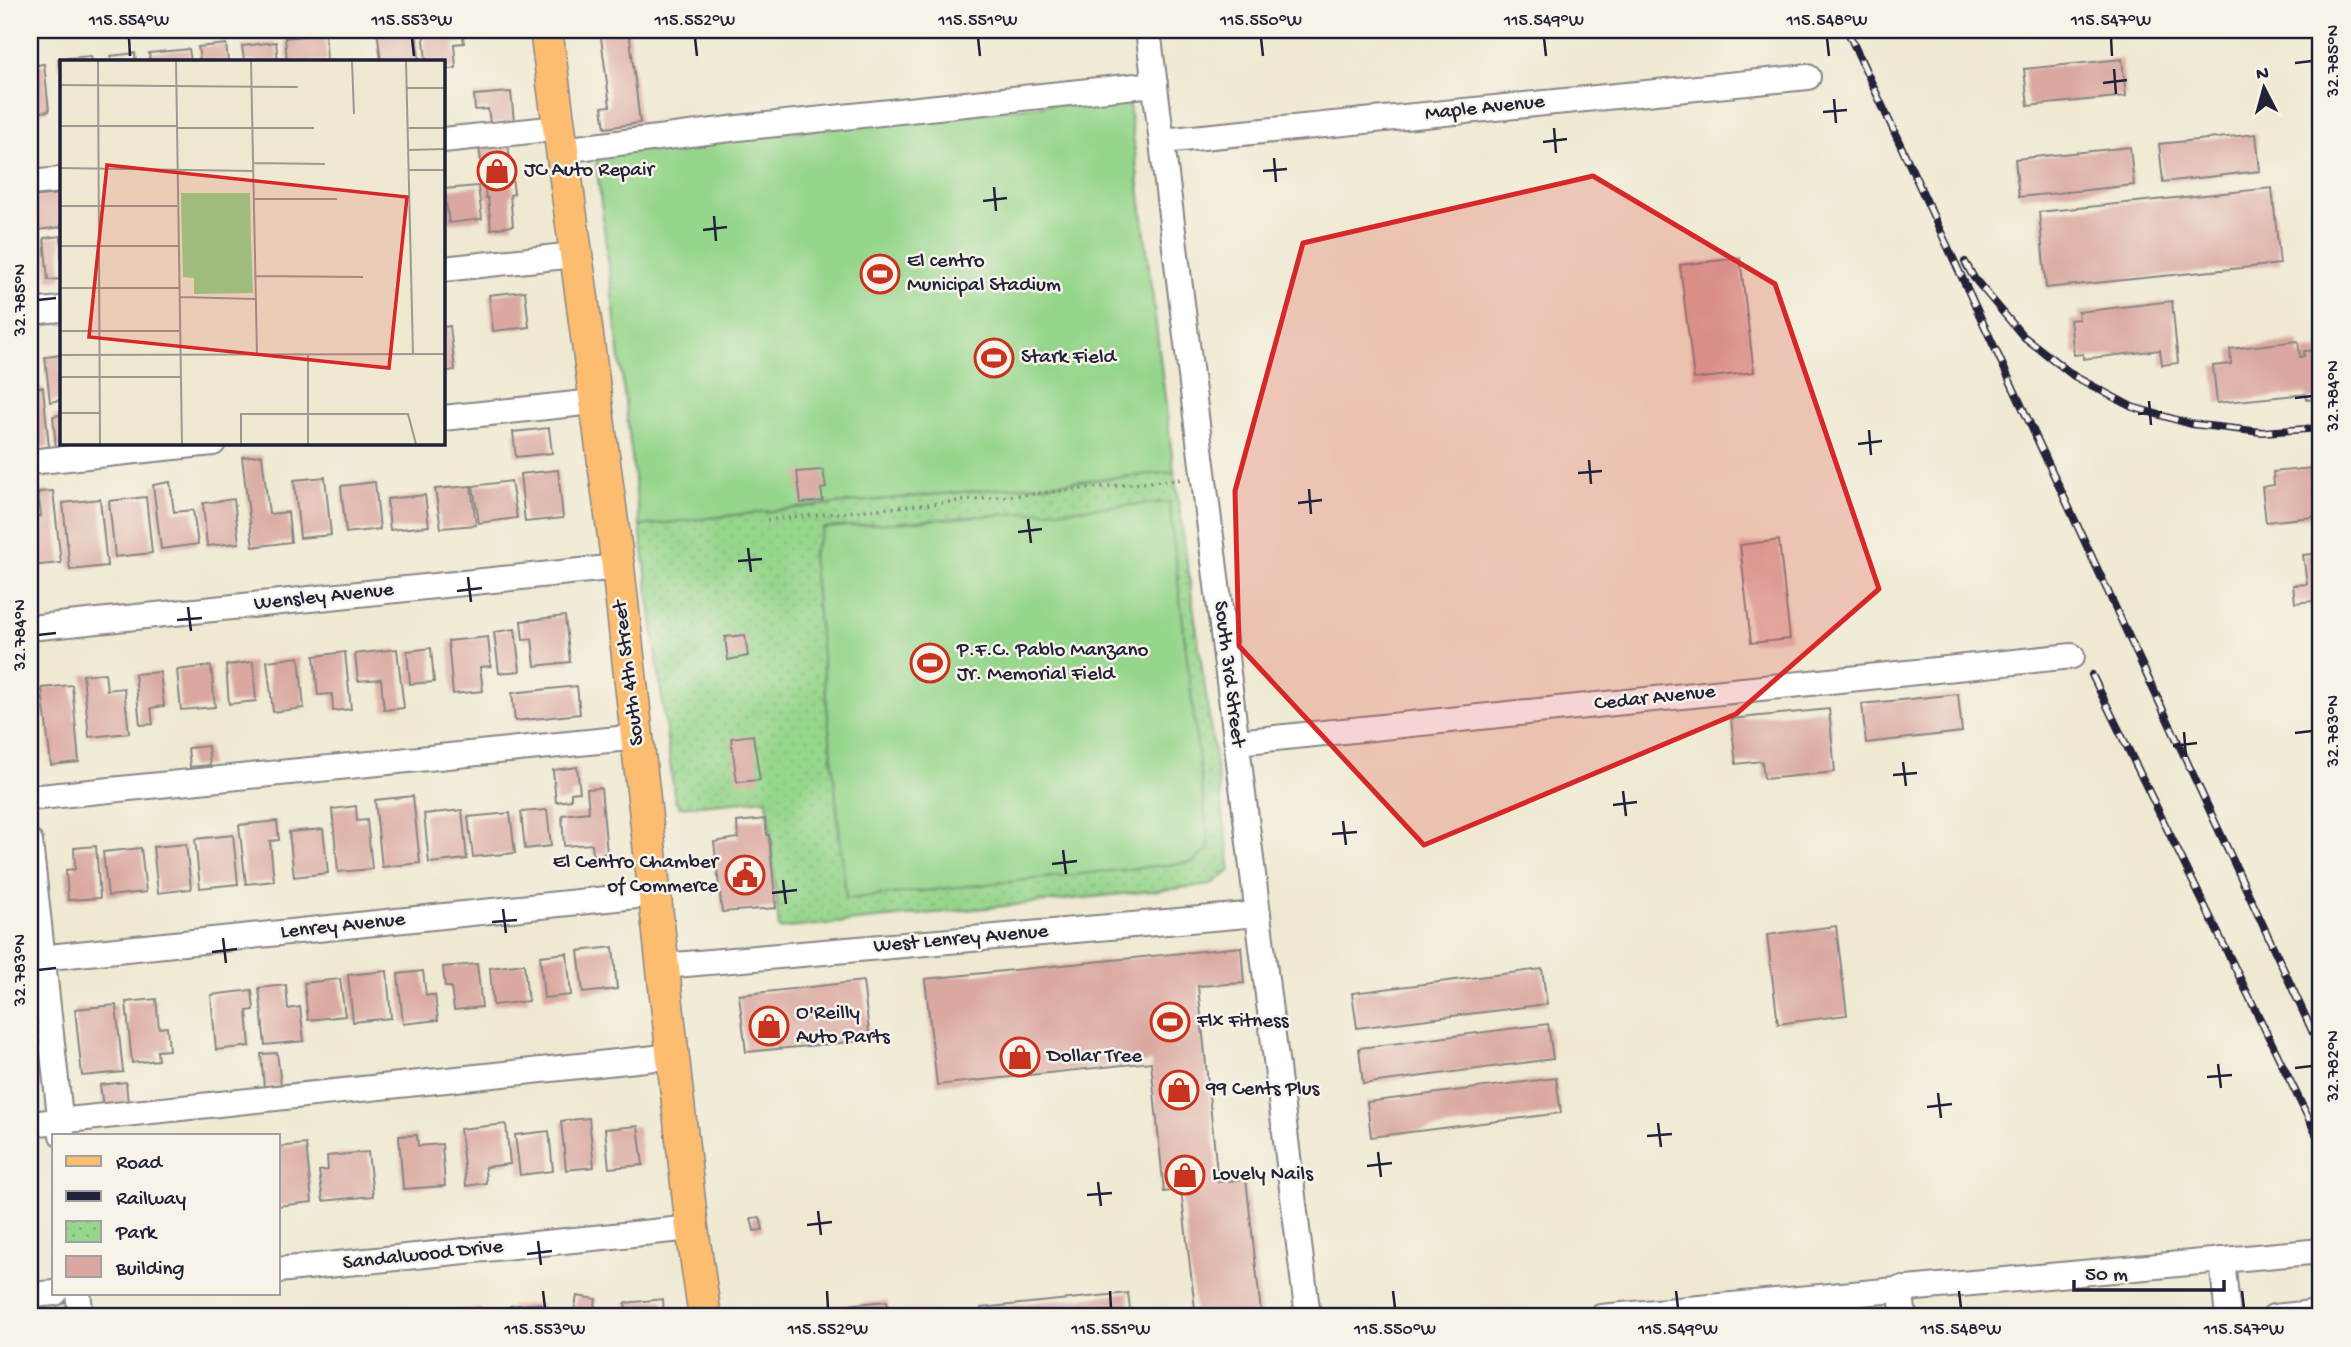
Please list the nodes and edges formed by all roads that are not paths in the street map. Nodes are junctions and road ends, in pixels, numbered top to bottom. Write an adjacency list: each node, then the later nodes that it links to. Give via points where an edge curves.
1 (546, 30): 5 (main road, South 4th Street)
2 (1149, 30): 4 (street, South 3rd Street)
3 (1808, 77): 7 (street, Maple Avenue)
4 (1155, 84): 5 (street, via 738,128); 7 (street, South 3rd Street)
5 (560, 139): 6 (street); 10 (main road, South 4th Street)
6 (444, 140)
7 (1162, 141): 22 (street, South 3rd Street)
8 (60, 180): 9 (street)
9 (30, 183)
10 (575, 255): 11 (street); 14 (main road, South 4th Street)
11 (444, 269)
12 (60, 309): 13 (street)
13 (30, 312)
14 (594, 402): 15 (street); 18 (main road, South 4th Street)
15 (444, 418)
16 (203, 444): 17 (street)
17 (30, 462)
18 (618, 567): 19 (street, Wensley Avenue); 21 (main road, South 4th Street)
19 (30, 628)
20 (2073, 656): 22 (street, Cedar Avenue)
21 (638, 737): 23 (street); 25 (main road, South 4th Street)
22 (1237, 742): 26 (street, South 3rd Street)
23 (30, 799)
24 (30, 842): 27 (street)
25 (655, 894): 27 (street, Lenrey Avenue); 28 (main road, South 4th Street)
26 (1258, 914): 28 (street, West Lenrey Avenue); 44 (street, South 3rd Street)
27 (36, 959): 31 (street)
28 (664, 966): 29 (main road, South 4th Street)
29 (674, 1056): 31 (street); 32 (main road, South 4th Street)
30 (30, 1124): 31 (street)
31 (61, 1128)
32 (692, 1228): 35 (street, Sandalwood Drive); 43 (main road, South 4th Street)
33 (2321, 1251): 34 (street)
34 (2222, 1260): 36 (street); 47 (street)
35 (280, 1270)
36 (1900, 1289): 40 (street); 46 (street)
37 (52, 1293): 39 (street)
38 (78, 1294): 42 (street)
39 (30, 1295)
40 (1714, 1311): 45 (street)
41 (2321, 1312): 48 (street)
42 (81, 1317)
43 (705, 1317)
44 (1308, 1317)
45 (1601, 1317)
46 (1904, 1317)
47 (2228, 1317)
48 (2274, 1317)

